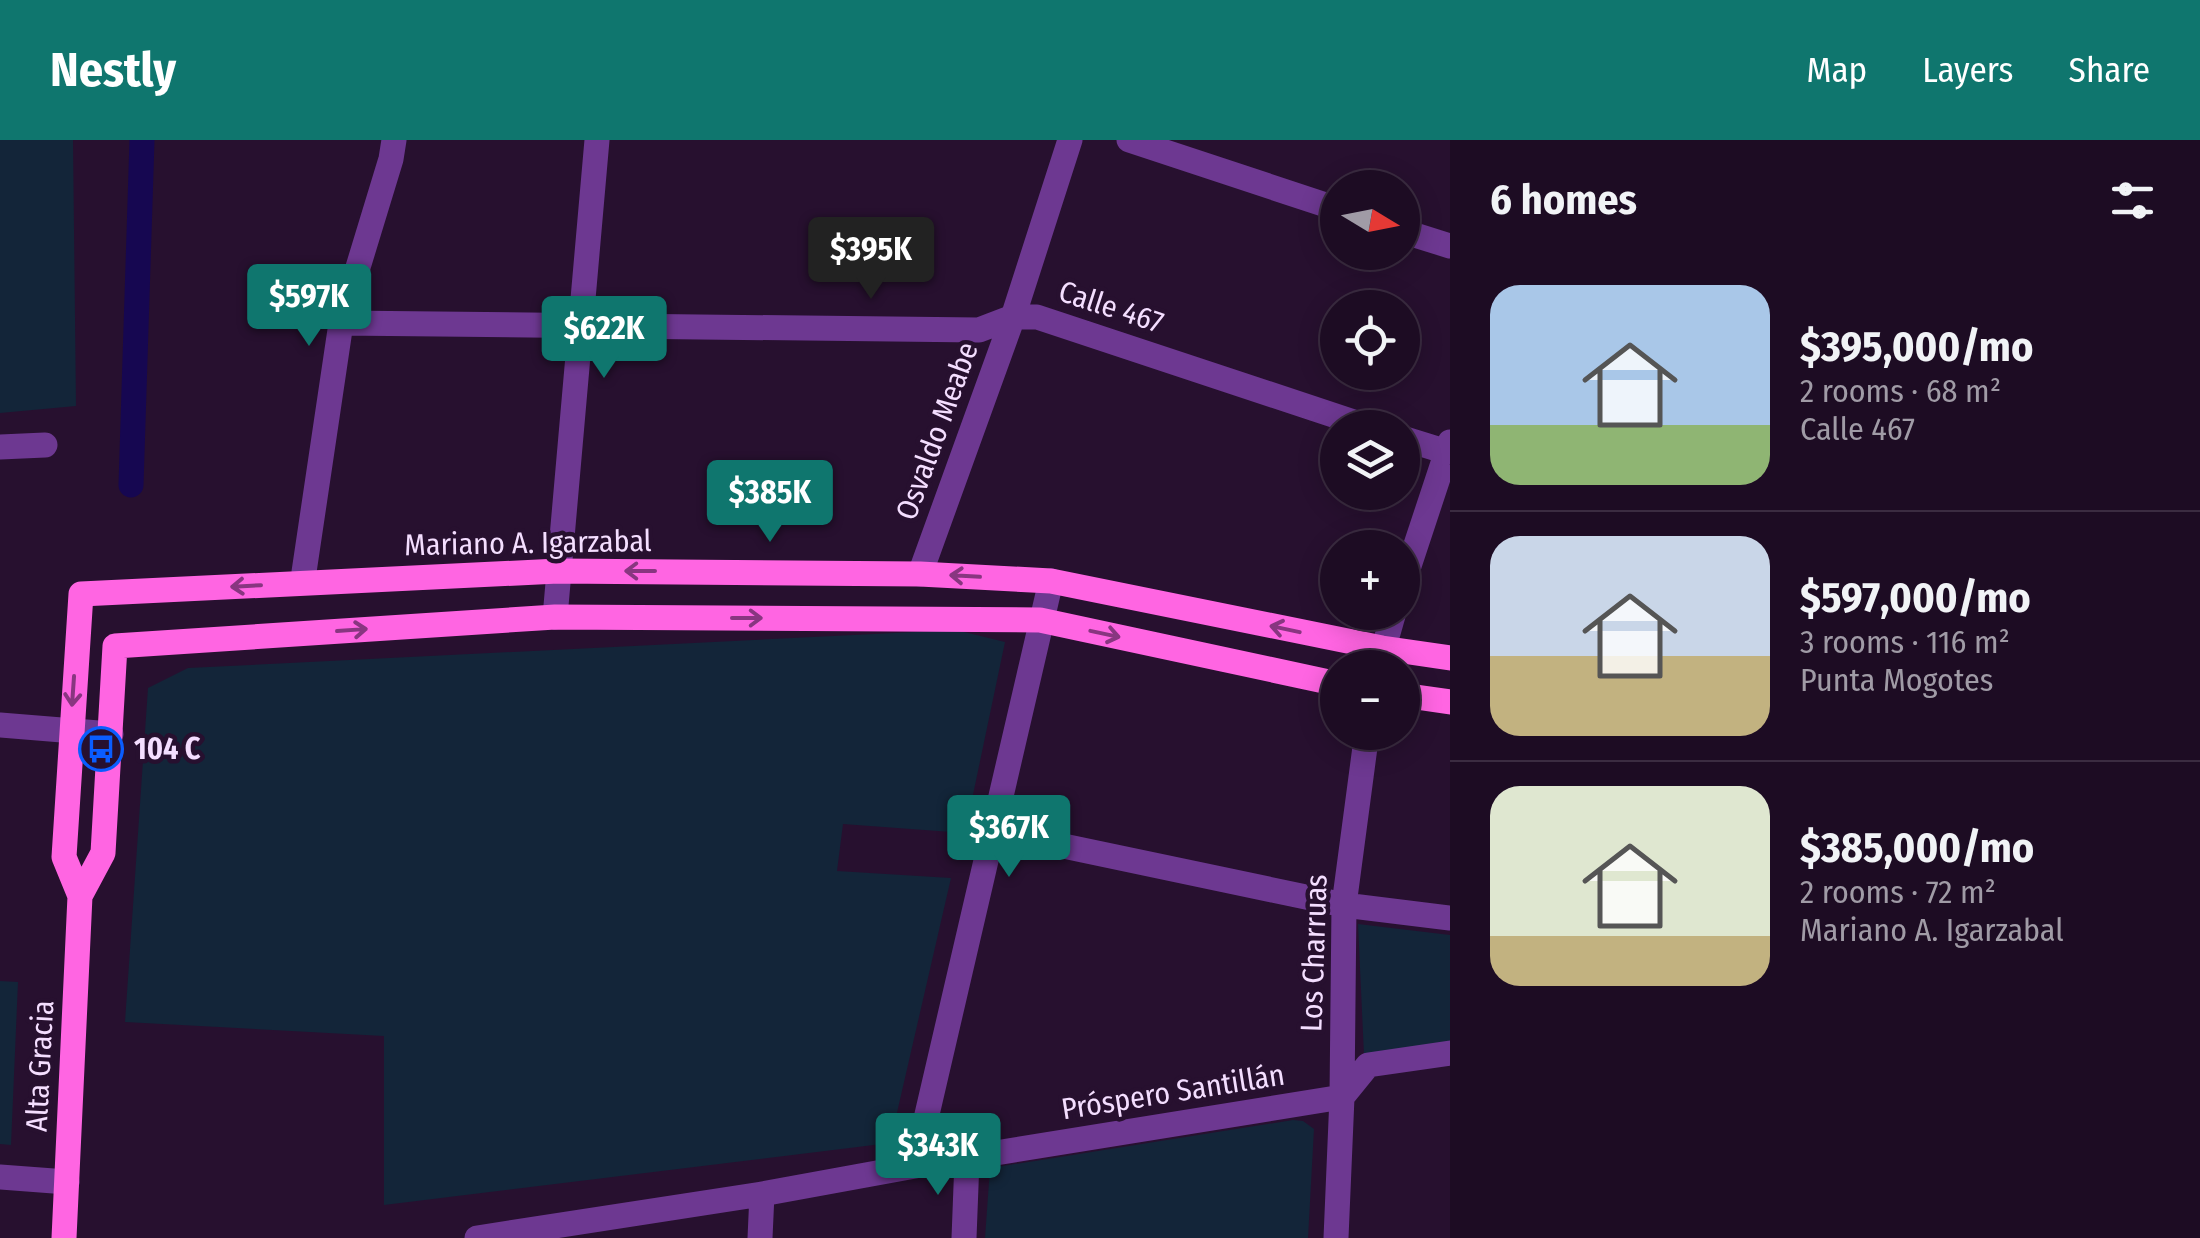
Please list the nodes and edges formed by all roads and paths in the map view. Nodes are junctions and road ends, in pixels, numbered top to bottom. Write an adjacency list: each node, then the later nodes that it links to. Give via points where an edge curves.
1 (394, 140): 9 (street)
2 (597, 140): 10 (street)
3 (1070, 140): 8 (street, Osvaldo Meabe)
4 (1128, 140): 5 (street)
5 (1320, 203)
6 (1420, 237): 7 (street)
7 (1450, 246)
8 (1013, 317): 10 (street, Calle 467, via 979,330); 11 (street, Calle 467, via 1037,317); 19 (street, Osvaldo Meabe)
9 (340, 323): 10 (street, Calle 467); 18 (street)
10 (581, 328): 17 (street)
11 (1320, 411)
12 (1420, 442): 15 (street)
13 (45, 444): 14 (street)
14 (0, 447)
15 (1448, 447): 16 (street)
16 (1420, 532)
17 (558, 571): 19 (main road, Mariano A. Igarzabal, one-way to 17); 21 (main road, Mariano A. Igarzabal, one-way to 21); 22 (street)
18 (304, 572)
19 (920, 574): 20 (main road, Mariano A. Igarzabal, one-way to 19)
20 (1051, 580): 23 (street); 24 (main road, Mariano A. Igarzabal, one-way to 20)
21 (80, 594): 31 (main road, Alta Gracia, one-way to 31)
22 (555, 617): 23 (main road, one-way to 23); 32 (main road, Alta Gracia, one-way to 22, via 115,646)
23 (1040, 620): 27 (main road, one-way to 27); 34 (street)
24 (1346, 650)
25 (1420, 658): 26 (main road, Mariano A. Igarzabal)
26 (1450, 658)
27 (1320, 680)
28 (1420, 698): 29 (main road)
29 (1450, 702)
30 (0, 725): 31 (street)
31 (70, 730): 32 (street); 35 (main road, Alta Gracia, via 64,857)
32 (111, 734): 35 (main road, Alta Gracia, via 104,853)
33 (1365, 750): 36 (street, Los Charruas)
34 (992, 831): 36 (street); 41 (street)
35 (80, 896): 43 (main road, Alta Gracia)
36 (1344, 904): 37 (street); 39 (street, Los Charruas)
37 (1450, 918)
38 (1450, 1053): 39 (street, via 1368,1065)
39 (1342, 1097): 40 (street, Próspero Santillán); 50 (street, Los Charruas)
40 (967, 1160): 41 (street, Próspero Santillán); 49 (street)
41 (915, 1166): 44 (street, Próspero Santillán)
42 (0, 1177): 43 (street)
43 (67, 1182): 46 (main road, Alta Gracia)
44 (762, 1194): 45 (street, Próspero Santillán); 48 (street)
45 (517, 1235): 47 (street, Próspero Santillán)
46 (64, 1238)
47 (477, 1238)
48 (760, 1238)
49 (964, 1238)
50 (1336, 1238)

